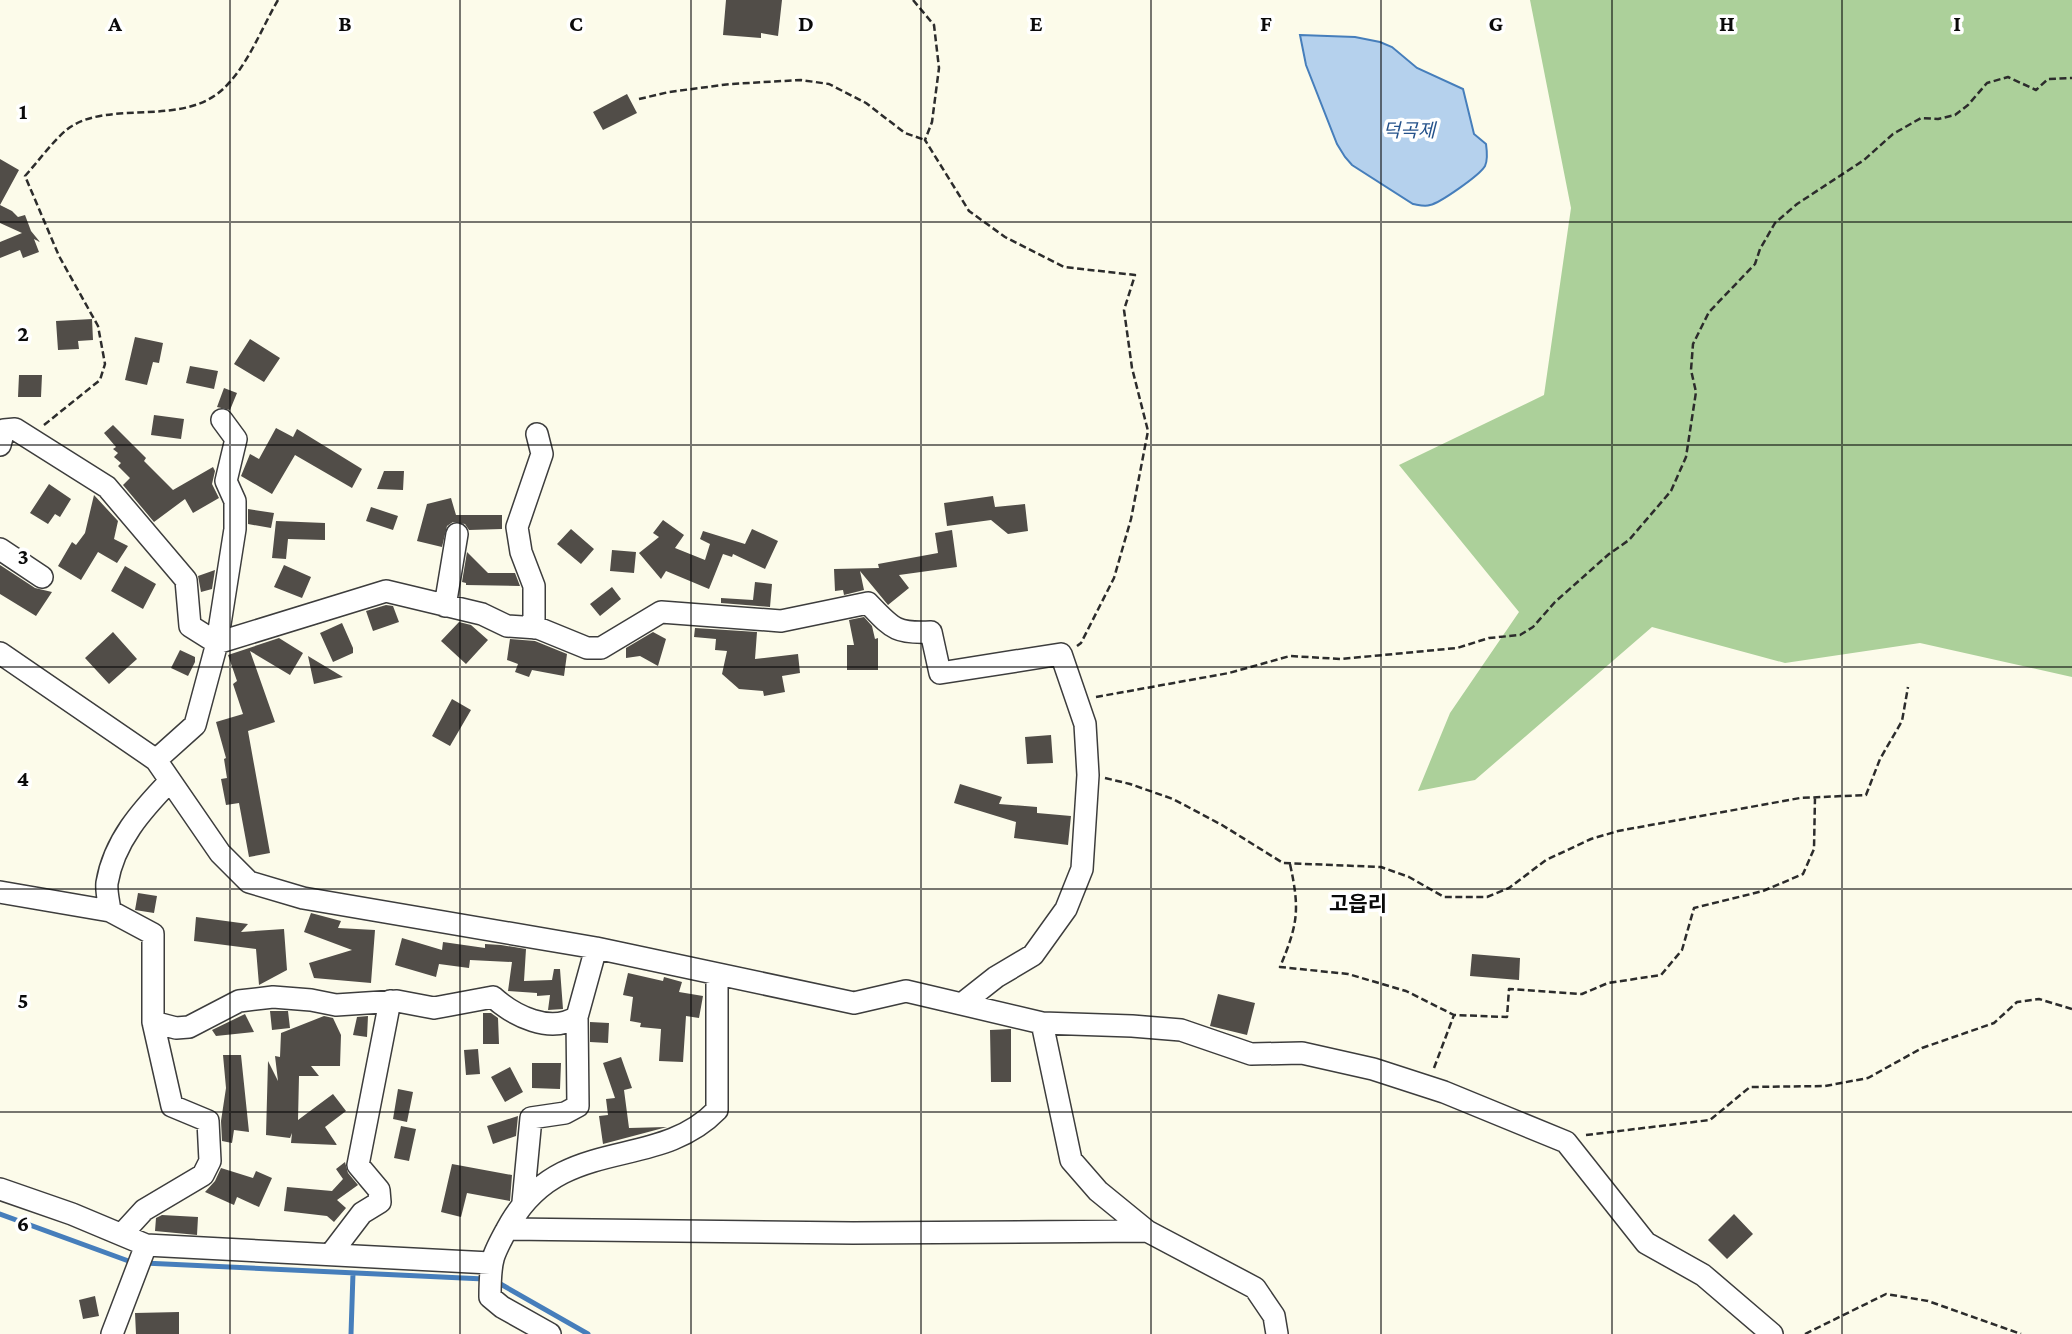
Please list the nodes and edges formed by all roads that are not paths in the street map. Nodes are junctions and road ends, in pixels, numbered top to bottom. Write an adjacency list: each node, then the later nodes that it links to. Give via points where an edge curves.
1 (222, 420): 9 (street, via 236,439 226,481 235,501 235,529)
2 (537, 434): 8 (street, via 542,454 517,527 534,586)
3 (0, 445): 9 (street, via 4,430 15,429 107,487 187,580 190,626)
4 (457, 534): 7 (street)
5 (0, 549): 6 (street)
6 (42, 577)
7 (445, 606): 8 (street, via 482,614 507,626); 9 (street, via 386,591)
8 (534, 628): 18 (street, via 587,648 601,648 660,612 781,621 868,603 889,625 907,633 931,632 940,673 1061,653 1085,724 1088,775 1082,869 1066,909 1033,955)
9 (217, 643): 11 (street, via 195,725)
10 (0, 653): 11 (street)
11 (156, 760): 12 (street)
12 (170, 781): 14 (street, via 142,810 117,848 107,885); 15 (street, via 220,853 249,882 303,898)
13 (0, 892): 14 (street)
14 (110, 911): 20 (street, via 153,934)
15 (596, 948): 16 (street); 19 (street)
16 (717, 975): 18 (street, via 854,1003 906,991); 23 (street, via 717,1110 681,1137 561,1173)
17 (390, 1001): 19 (street, via 434,1008 493,997 506,1009 542,1024); 20 (street, via 336,1005 273,997 239,1001 189,1027); 28 (street, via 358,1164 379,1190 380,1202 362,1213)
18 (963, 1003): 21 (street)
19 (577, 1017): 23 (street, via 578,1105 565,1113 531,1118)
20 (153, 1022): 26 (street, via 172,1106 208,1121 210,1161 203,1175 145,1210)
21 (1042, 1023): 25 (street, via 1071,1160 1098,1191); 33 (street, via 1181,1030 1251,1054 1301,1053 1373,1069 1566,1142 1646,1243 1703,1275)
22 (0, 1189): 26 (street)
23 (523, 1202): 24 (street)
24 (507, 1229): 25 (street); 29 (street)
25 (1147, 1231): 32 (street, via 1255,1288 1274,1316)
26 (122, 1234): 27 (street)
27 (146, 1245): 28 (street); 30 (street)
28 (330, 1255): 29 (street)
29 (490, 1263): 31 (street, via 491,1297)
30 (112, 1334)
31 (550, 1334)
32 (1277, 1334)
33 (1772, 1334)

